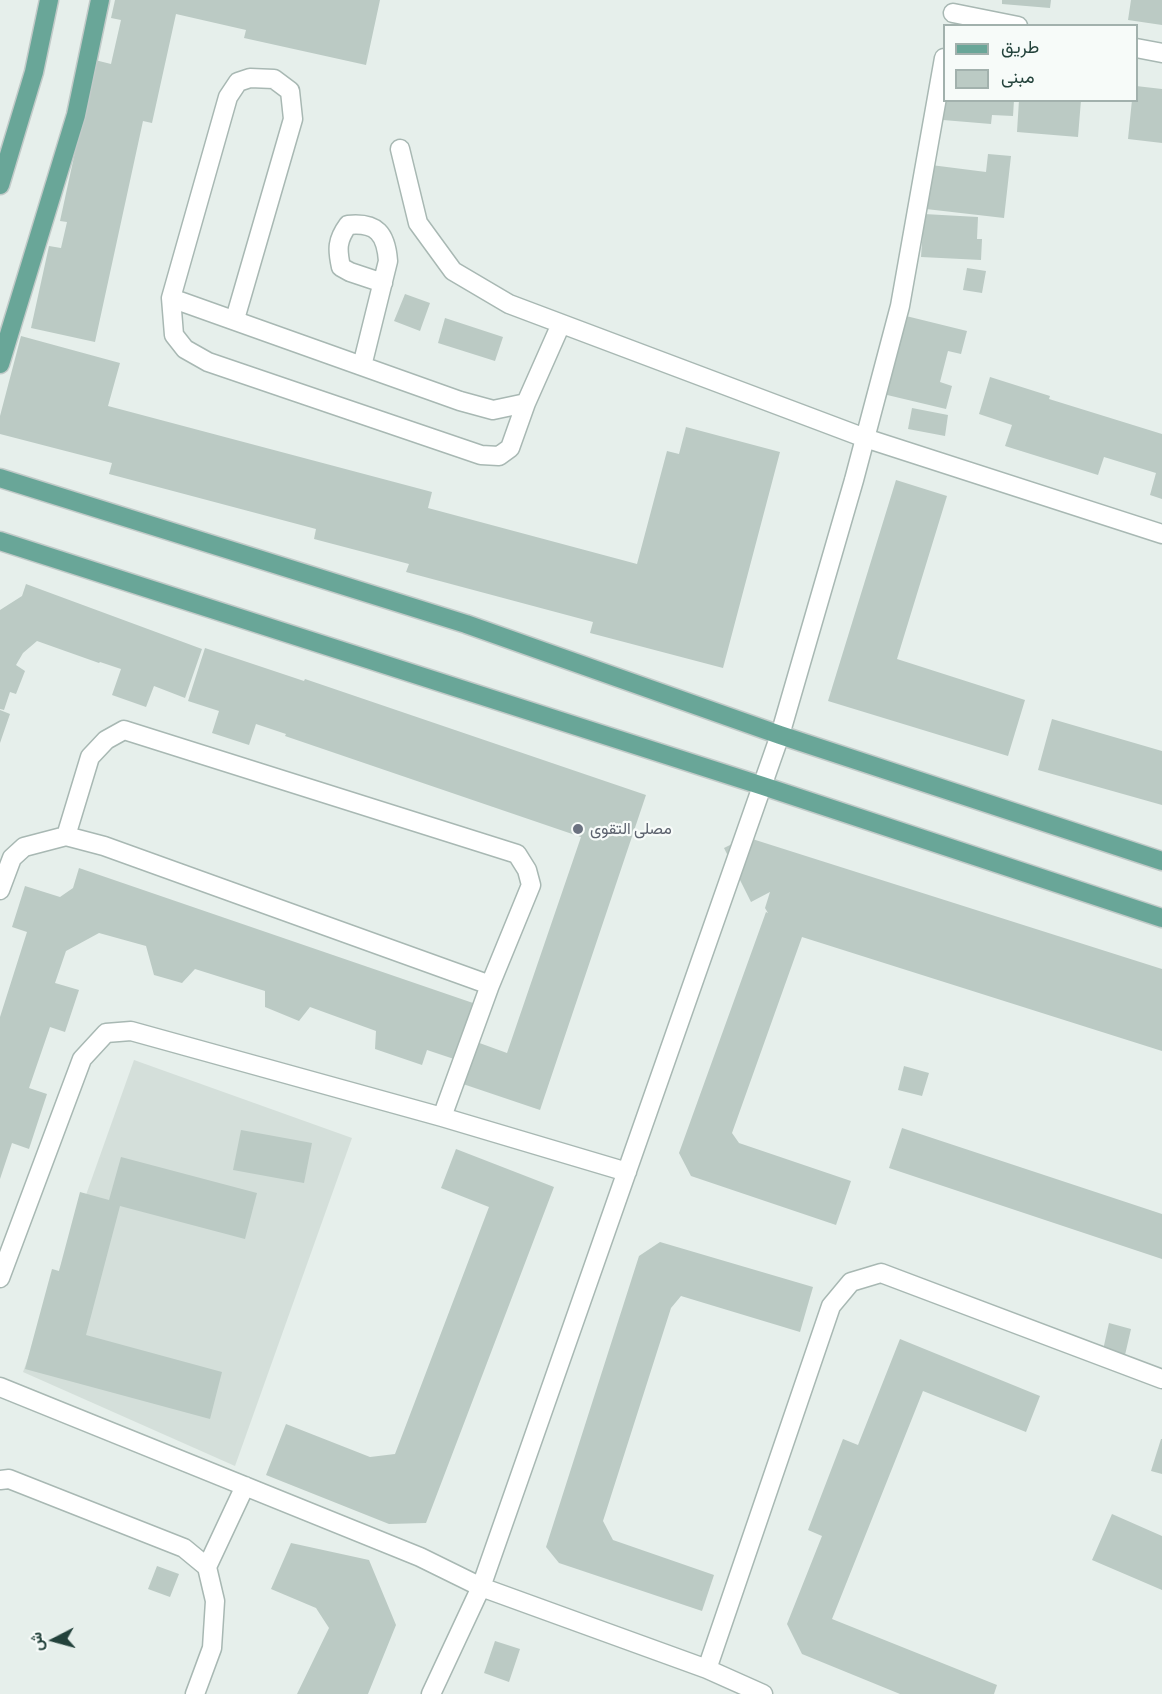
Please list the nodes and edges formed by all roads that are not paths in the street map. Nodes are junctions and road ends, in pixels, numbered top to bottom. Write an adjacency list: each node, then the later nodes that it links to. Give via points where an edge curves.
1 (49, 0): 9 (main road, via 34,72)
2 (100, 0): 14 (main road, via 76,115)
3 (953, 13): 4 (street)
4 (1008, 24)
5 (1138, 48): 6 (street)
6 (1162, 53)
7 (943, 69): 17 (street, via 900,306)
8 (400, 149): 13 (street, via 418,223 453,271 509,304)
9 (0, 185)
10 (383, 283): 15 (street)
11 (171, 298): 12 (street); 12 (street, via 228,97 238,82 273,79 290,91 293,119); 16 (street, via 174,335 185,349 208,362 481,455 499,456 510,448)
12 (235, 319): 15 (street)
13 (561, 324): 16 (street); 17 (street)
14 (0, 364)
15 (362, 366): 16 (street, via 493,410)
16 (526, 404)
17 (865, 438): 19 (street); 21 (street)
18 (0, 478): 21 (main road, via 466,624)
19 (1162, 534)
20 (0, 541): 22 (main road)
21 (780, 735): 22 (street); 24 (main road)
22 (763, 786): 26 (main road); 29 (street)
23 (66, 836): 25 (street, via 24,847 12,858); 27 (street, via 104,846); 27 (street, via 90,757 106,740 124,730 517,854 531,885)
24 (1162, 861)
25 (0, 890)
26 (1162, 918)
27 (490, 985): 28 (street)
28 (442, 1117): 29 (street); 30 (street, via 131,1031 105,1033 82,1059)
29 (627, 1172): 36 (street)
30 (0, 1278)
31 (1162, 1379): 37 (street, via 881,1273 851,1282 831,1306)
32 (0, 1387): 34 (street)
33 (0, 1480): 35 (street, via 9,1479 184,1548)
34 (245, 1486): 35 (street); 36 (street, via 420,1557)
35 (207, 1567): 38 (street, via 215,1601 212,1648)
36 (481, 1587): 37 (street); 39 (street)
37 (707, 1669): 40 (street)
38 (195, 1694)
39 (431, 1694)
40 (763, 1694)

